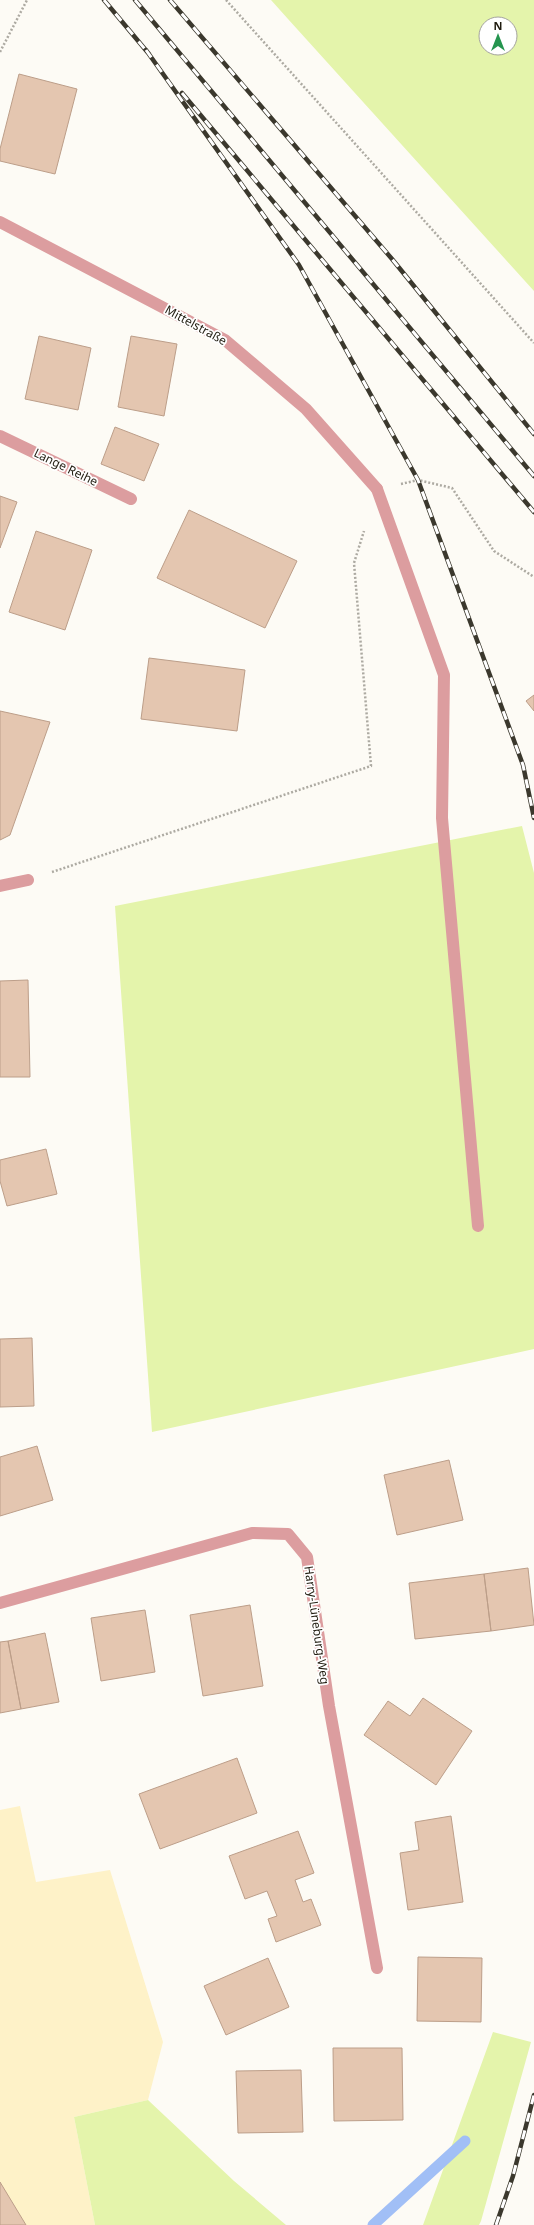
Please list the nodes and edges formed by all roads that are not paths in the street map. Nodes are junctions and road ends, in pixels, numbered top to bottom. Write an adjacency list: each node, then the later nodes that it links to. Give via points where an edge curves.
1 (0, 222): 6 (street, Mittelstraße, via 225,340 306,409 378,489 444,675 442,818)
2 (0, 436): 3 (street, Lange Reihe)
3 (131, 499)
4 (28, 880): 5 (street)
5 (0, 886)
6 (478, 1226)
7 (0, 1603): 8 (street, Harry-Lüneburg-Weg, via 252,1533 288,1534 307,1557 329,1706)
8 (378, 1968)

